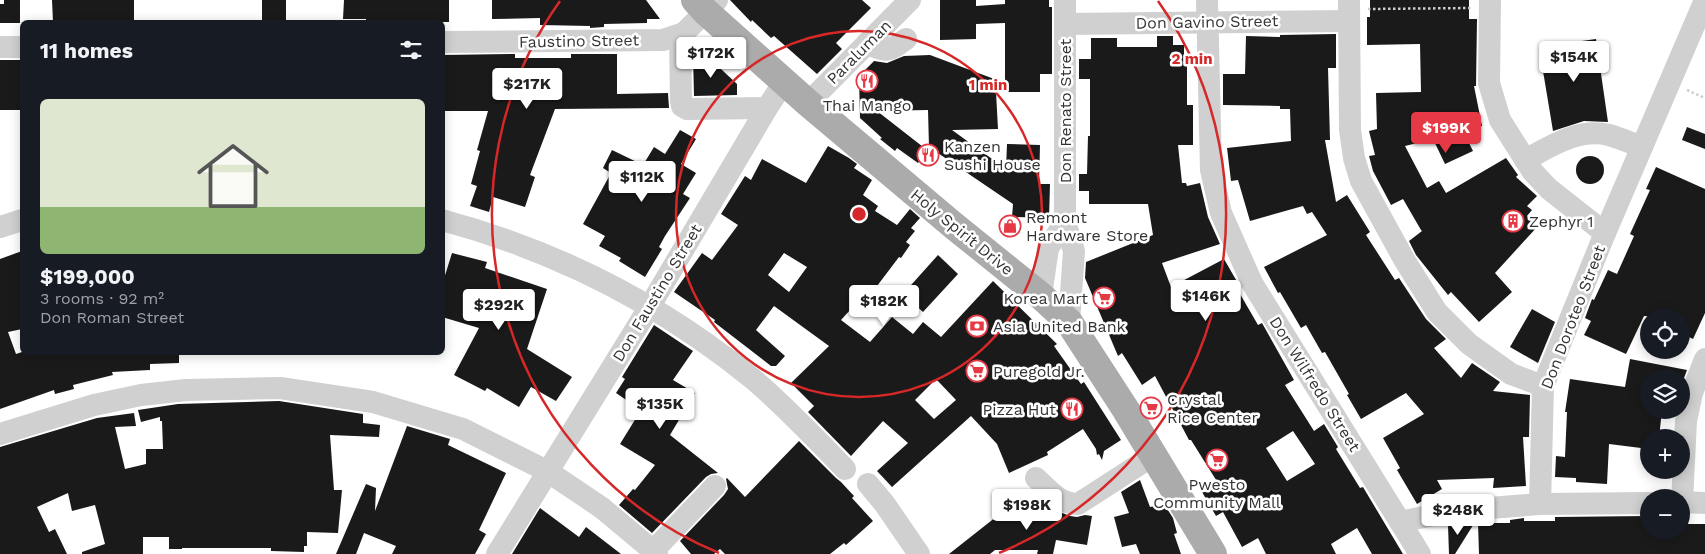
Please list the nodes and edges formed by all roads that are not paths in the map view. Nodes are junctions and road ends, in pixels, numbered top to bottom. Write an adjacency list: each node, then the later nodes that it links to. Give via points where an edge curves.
1 (910, 0): 13 (street, Paraluman)
2 (1065, 0): 9 (street, Don Renato Street)
3 (1206, 0): 8 (street, Don Wilfredo Street)
4 (1705, 0): 19 (street, Don Doroteo Street)
5 (706, 4): 10 (street); 16 (main road, Holy Spirit Drive)
6 (1490, 4): 20 (street, via 1489,83 1500,120)
7 (1349, 10): 8 (street, Don Gavino Street); 30 (street, via 1350,130 1360,181 1437,312 1469,344 1511,374)
8 (1206, 22): 9 (street, Don Gavino Street); 43 (street, Don Wilfredo Street, via 1211,170 1220,213 1252,282)
9 (1064, 24): 23 (street, Don Renato Street)
10 (680, 36): 12 (street, Faustino Street, via 663,40); 18 (street, via 682,106)
11 (906, 38): 13 (street, via 889,50 880,50)
12 (445, 42)
13 (867, 43): 17 (street, Paraluman)
14 (20, 47): 15 (street)
15 (0, 48)
16 (784, 82): 17 (main road, Holy Spirit Drive); 18 (street, Don Faustino Street)
17 (808, 103): 26 (main road, Holy Spirit Drive)
18 (767, 108): 27 (street, Don Faustino Street)
19 (1642, 147): 20 (street, via 1607,134 1576,136); 25 (street, Don Doroteo Street)
20 (1525, 160): 25 (street, via 1549,190)
21 (20, 221): 24 (street)
22 (445, 221): 27 (street, via 489,232 571,264)
23 (1064, 222): 26 (street, via 1048,248); 28 (street, Don Renato Street, via 1074,251)
24 (0, 226)
25 (1605, 233): 30 (street, Don Doroteo Street)
26 (1041, 296): 28 (main road, Holy Spirit Drive)
27 (650, 306): 33 (street, via 754,380); 34 (street, Don Faustino Street)
28 (1070, 322): 32 (main road, Holy Spirit Drive)
29 (1705, 359): 38 (street, via 1686,421)
30 (1543, 386): 42 (street, Don Doroteo Street)
31 (0, 434): 34 (street, via 94,405 141,395 186,390 280,388 373,402 463,429)
32 (1154, 456): 35 (street, via 1078,504 1060,500); 47 (main road, Holy Spirit Drive)
33 (845, 469)
34 (547, 471): 44 (street, via 602,508); 45 (street, Don Faustino Street)
35 (1036, 478)
36 (868, 484): 46 (street)
37 (715, 486): 44 (street)
38 (1683, 489)
39 (1690, 502): 41 (street)
40 (1640, 503): 42 (street)
41 (1705, 503)
42 (1540, 504): 43 (street, via 1452,511)
43 (1400, 522): 48 (street, Don Wilfredo Street)
44 (655, 552)
45 (496, 554)
46 (919, 554)
47 (1213, 554)
48 (1420, 554)

